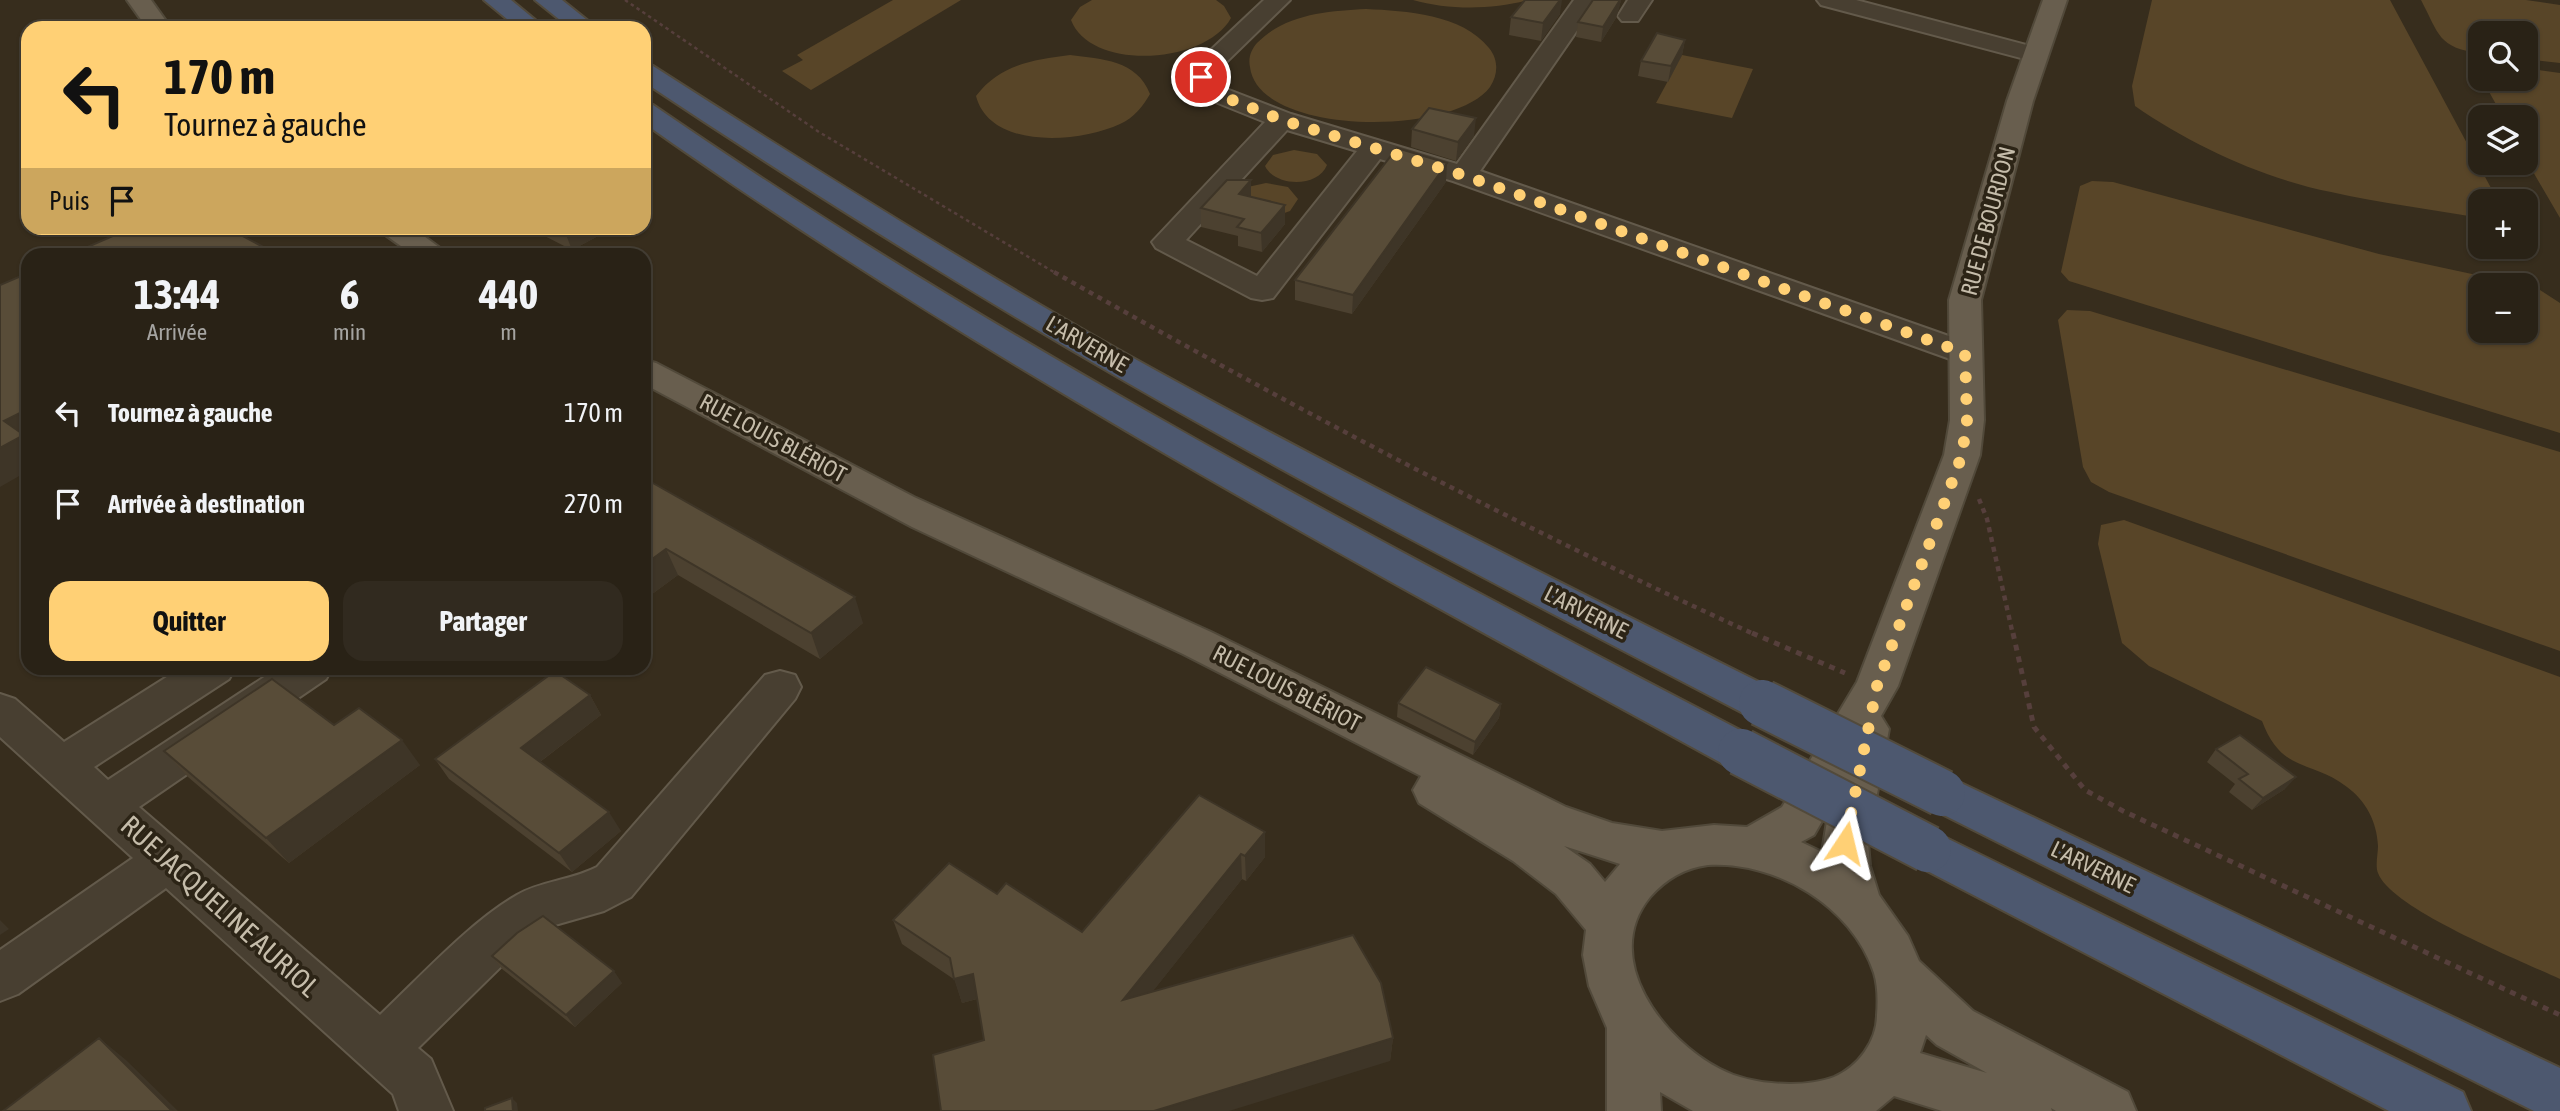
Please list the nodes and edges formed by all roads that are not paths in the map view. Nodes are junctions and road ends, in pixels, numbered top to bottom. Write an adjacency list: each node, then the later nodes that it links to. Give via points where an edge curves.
1 (139, 0): 8 (main road)
2 (496, 0): 9 (highway)
3 (547, 0): 10 (highway)
4 (1278, 0): 14 (street, via 1205,69 1201,84)
5 (1586, 0): 16 (street)
6 (1829, 0): 11 (street)
7 (2055, 0): 11 (main road, RUE DE BOURDON)
8 (154, 21)
9 (524, 21)
10 (576, 21)
11 (2036, 55): 19 (main road, RUE DE BOURDON, via 1965,300)
12 (651, 76): 39 (highway, L'ARVERNE, bridge, via 865,214 1063,332 1287,456 1762,703)
13 (651, 116): 45 (highway, L'ARVERNE, bridge, via 788,209 1024,355 1423,582 1928,849)
14 (1282, 120): 15 (street); 15 (street, via 1167,242 1262,291)
15 (1374, 148): 16 (street)
16 (1463, 175): 19 (street)
17 (404, 235): 18 (main road)
18 (424, 248)
19 (1965, 353): 24 (main road, RUE DE BOURDON, via 1967,420 1962,455)
20 (651, 374): 21 (main road, RUE LOUIS BLÉRIOT)
21 (903, 506): 30 (main road, RUE LOUIS BLÉRIOT, via 1197,643 1550,821 1598,841); 33 (main road, RUE LOUIS BLÉRIOT, via 1183,661 1476,813 1573,879)
22 (203, 675): 27 (street)
23 (301, 675): 28 (street)
24 (1877, 686): 29 (main road, RUE DE BOURDON, via 1798,821); 32 (main road, RUE DE BOURDON, via 1845,843 1846,866)
25 (780, 687): 37 (street, via 614,882 587,896 536,909 506,930)
26 (0, 711): 27 (street, RUE JACQUELINE AURIOL)
27 (61, 766): 28 (street, RUE JACQUELINE AURIOL)
28 (106, 805): 31 (street, RUE JACQUELINE AURIOL)
29 (1752, 847): 30 (main road, via 1704,845); 32 (main road, via 1811,869)
30 (1676, 851): 33 (main road, via 1654,861 1621,894)
31 (168, 860): 35 (street); 37 (street, RUE JACQUELINE AURIOL)
32 (1858, 905): 34 (main road, via 1880,932)
33 (1609, 923): 36 (main road, via 1606,948 1616,995)
34 (1900, 976): 38 (main road, via 1904,1027); 44 (main road, via 1955,1028)
35 (0, 978)
36 (1633, 1028): 40 (main road, via 1674,1069); 42 (main road)
37 (380, 1049): 41 (street, RUE JACQUELINE AURIOL, via 412,1077)
38 (1887, 1068): 40 (main road, via 1863,1091 1821,1108 1768,1110); 43 (main road)
39 (2560, 1096)
40 (1720, 1105)
41 (426, 1111)
42 (1634, 1111)
43 (2025, 1111)
44 (2109, 1111)
45 (2444, 1111)

